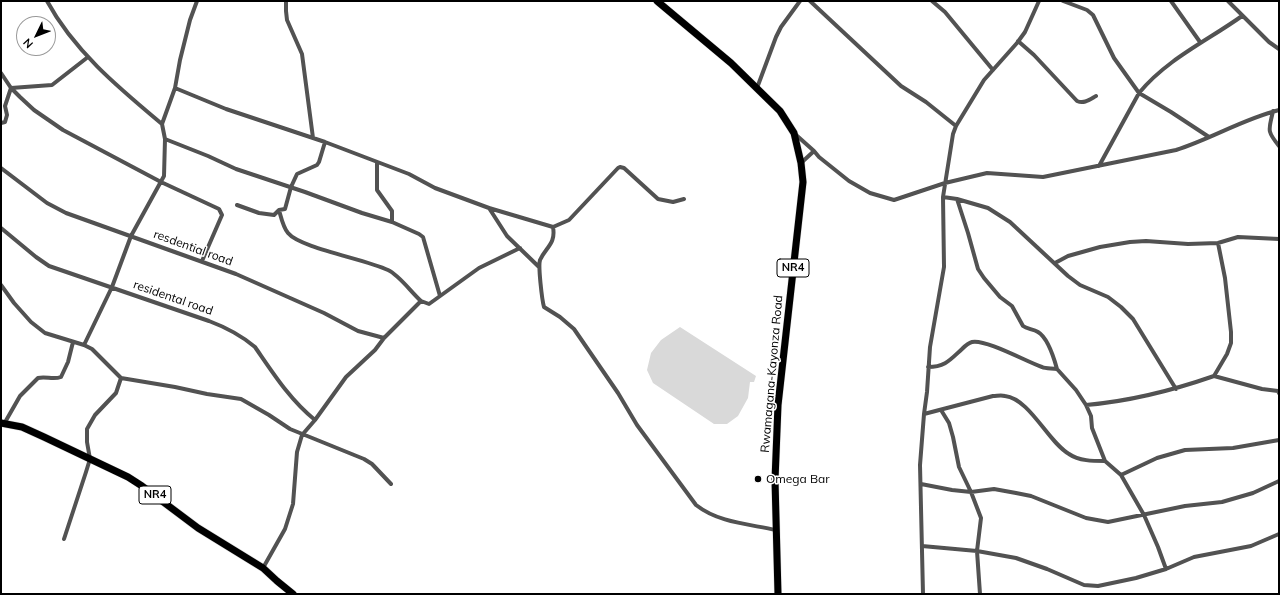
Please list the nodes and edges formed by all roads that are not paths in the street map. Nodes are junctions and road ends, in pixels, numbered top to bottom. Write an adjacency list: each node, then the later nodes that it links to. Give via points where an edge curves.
1 (47, 1): 16 (street, via 65,31)
2 (286, 1): 31 (street, via 288,20 302,54)
3 (657, 1): 21 (highway, Rwamagana-Kayonza Road / NR4)
4 (800, 1): 21 (street, via 776,37)
5 (810, 1): 28 (street, via 901,86)
6 (932, 1): 17 (street, via 945,12)
7 (1039, 1): 13 (street, via 1025,32)
8 (1063, 1): 22 (street, via 1093,15 1114,58)
9 (1171, 1): 14 (street)
10 (1228, 1): 12 (street)
11 (198, 2): 20 (street, via 190,20)
12 (1242, 16): 14 (street); 15 (street)
13 (1018, 41): 17 (street); 23 (street, via 1077,101 1085,102)
14 (1200, 42): 22 (street, via 1163,69)
15 (1279, 49)
16 (88, 57): 19 (street, via 52,85); 27 (street)
17 (993, 70): 28 (street)
18 (1, 73): 19 (street)
19 (11, 88): 26 (street, via 5,106 5,122); 40 (street, via 34,110 63,130)
20 (175, 88): 27 (street); 31 (street, via 226,109)
21 (757, 88): 29 (highway, Rwamagana-Kayonza Road / NR4, via 780,111)
22 (1139, 93): 30 (street); 38 (street)
23 (1096, 96)
24 (1279, 110): 25 (street)
25 (1273, 111): 30 (street); 34 (street, via 1269,130)
26 (1, 123)
27 (162, 124): 32 (street)
28 (956, 126): 41 (street)
29 (794, 133): 35 (street); 37 (highway, Rwamagana-Kayonza Road / NR4)
30 (1209, 137): 38 (street, via 1176,150)
31 (313, 138): 33 (street)
32 (165, 140): 40 (street, via 164,176); 42 (street)
33 (325, 142): 36 (street); 42 (street, via 317,165 299,172)
34 (1279, 146)
35 (814, 151): 37 (street); 41 (street, via 849,181 884,198 894,200)
36 (377, 162): 47 (street, via 409,174 435,188); 49 (street, via 377,190 392,210)
37 (801, 163): 87 (highway, Rwamagana-Kayonza Road / NR4, via 803,182 778,405 775,467)
38 (1099, 166): 41 (street, via 1043,177 987,173)
39 (1, 168): 52 (street, resdential road, via 47,203 66,213)
40 (161, 182): 52 (street); 56 (street, via 219,209 222,215)
41 (945, 183): 43 (street)
42 (291, 187): 48 (street, via 285,209); 49 (street)
43 (943, 197): 45 (street); 66 (street, via 944,267)
44 (684, 199): 50 (street, via 673,202 658,198 620,167 569,220)
45 (957, 199): 57 (street, via 988,208); 67 (street, via 978,269 1000,297 1012,306 1023,326 1042,335 1053,354)
46 (237, 205): 48 (street, via 274,215)
47 (489, 208): 50 (street); 55 (street, via 507,236)
48 (279, 210): 62 (street, via 286,232 296,240 390,271)
49 (392, 222): 61 (street, via 423,237)
50 (553, 227): 58 (street, via 555,235 540,260)
51 (1, 228): 60 (street, residental road, via 49,266)
52 (131, 236): 56 (street, resdential road); 60 (street)
53 (1279, 239): 54 (street, via 1238,237)
54 (1218, 243): 57 (street, via 1130,242 1100,247 1068,256); 68 (street, via 1225,278 1231,343)
55 (520, 248): 58 (street); 61 (street, via 479,268)
56 (202, 261): 63 (street, resdential road, via 282,294 358,331)
57 (1055, 263): 70 (street, via 1080,285 1108,297 1133,319)
58 (539, 267): 87 (street, via 544,307 574,329 637,425 696,505 713,516)
59 (1, 285): 64 (street, via 31,322 45,333)
60 (112, 287): 65 (street); 75 (street, residental road, via 209,321 250,343 292,399)
61 (440, 296): 62 (street, via 429,304)
62 (421, 301): 63 (street)
63 (384, 338): 75 (street, via 346,377)
64 (73, 342): 65 (street); 76 (street, via 61,377 38,378 20,396)
65 (84, 345): 69 (street, via 100,356)
66 (928, 367): 67 (street, via 942,366 972,342 980,342 1043,368); 74 (street)
67 (1057, 369): 72 (street)
68 (1214, 376): 70 (street); 71 (street)
69 (121, 378): 77 (street, via 241,399); 79 (street, via 116,392 95,415 87,429)
70 (1176, 389): 72 (street, via 1112,403)
71 (1279, 391)
72 (1086, 405): 80 (street, via 1092,416 1092,428)
73 (941, 410): 74 (street); 80 (street, via 993,396 1010,397 1026,409 1068,454 1076,458); 85 (street, via 949,423 959,467)
74 (924, 414): 84 (street)
75 (314, 420): 77 (street)
76 (3, 423): 79 (highway, NR4, via 22,427)
77 (302, 434): 83 (street, via 364,459); 92 (street, via 297,452 293,504 285,529)
78 (1279, 440): 81 (street, via 1233,448 1185,450 1157,458)
79 (90, 459): 89 (street); 92 (highway, NR4, via 128,477 198,528)
80 (1105, 461): 81 (street)
81 (1121, 474): 86 (street)
82 (1279, 481): 86 (street, via 1253,493 1222,502 1185,506)
83 (391, 484)
84 (921, 484): 85 (street); 90 (street)
85 (971, 492): 86 (street, via 994,489 1031,496 1086,518 1108,522); 91 (street, via 981,518)
86 (1144, 515): 93 (street)
87 (776, 530): 95 (highway, Rwamagana-Kayonza Road / NR4)
88 (1279, 534): 93 (street, via 1251,546 1194,557)
89 (64, 539)
90 (922, 546): 91 (street); 96 (street)
91 (977, 551): 93 (street, via 1016,558 1084,585 1098,586); 97 (street)
92 (263, 568): 94 (highway, NR4)
93 (1166, 569)
94 (293, 594)
95 (778, 594)
96 (923, 594)
97 (980, 594)

